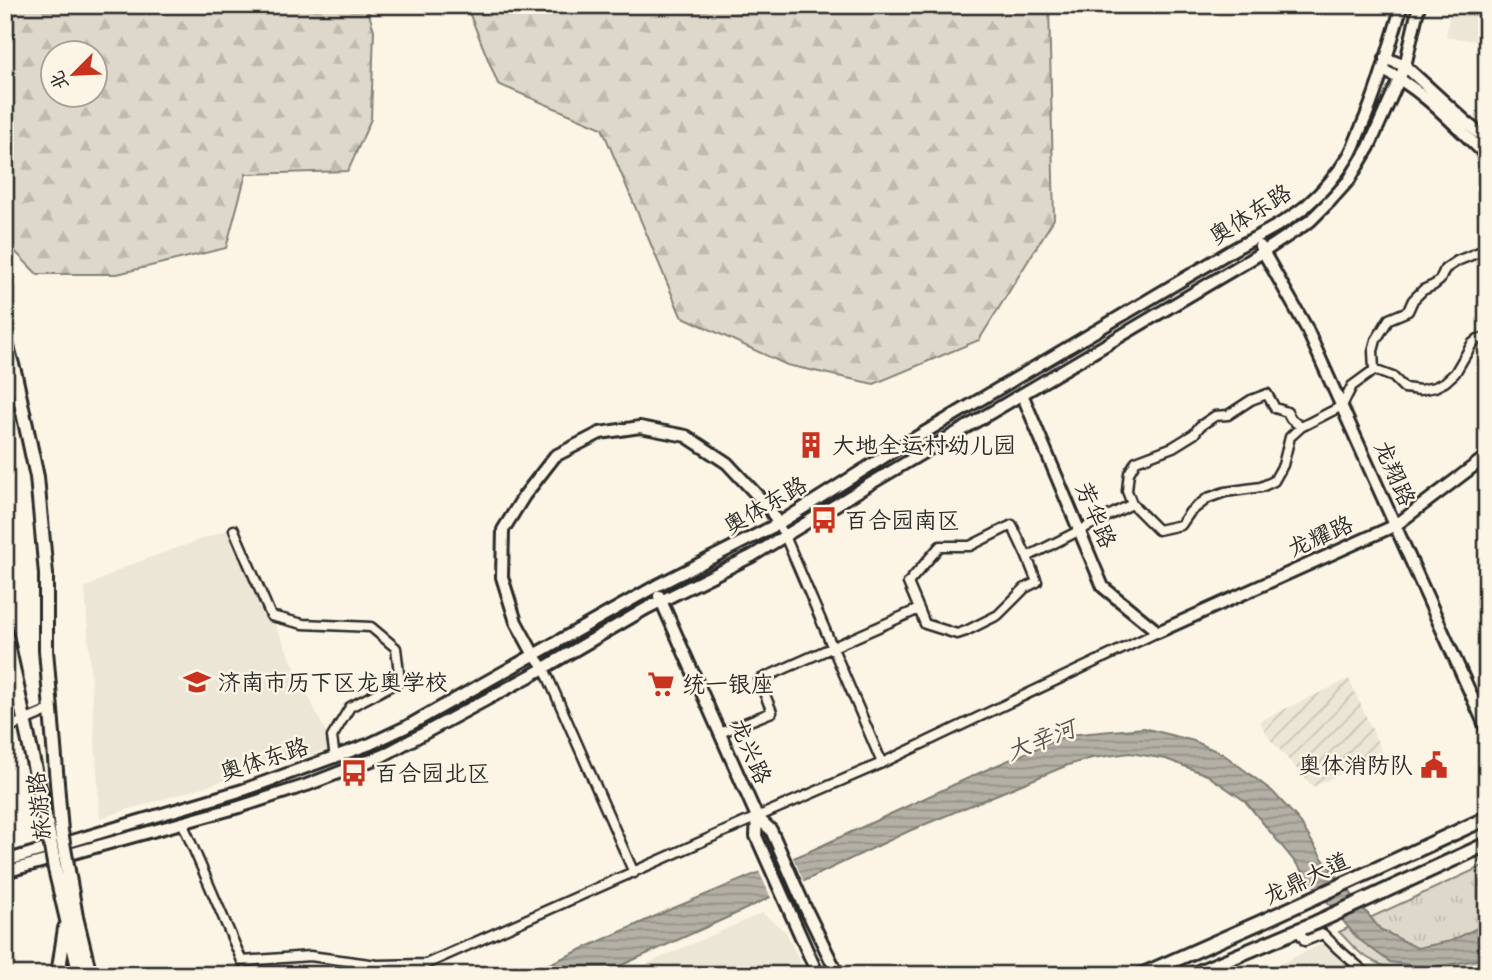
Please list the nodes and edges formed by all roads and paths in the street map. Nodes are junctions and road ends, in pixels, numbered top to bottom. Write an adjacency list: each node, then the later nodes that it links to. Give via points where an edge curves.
1 (1402, 5): 3 (main road, 奥体东路)
2 (1419, 5): 4 (main road)
3 (1385, 58): 4 (main road); 5 (main road, 奥体东路)
4 (1405, 66): 6 (main road); 7 (main road)
5 (1384, 70): 6 (main road); 9 (main road, 奥体东路, via 1349,157 1305,206)
6 (1399, 78): 8 (main road); 10 (main road, via 1370,147 1349,180 1310,221)
7 (1487, 141)
8 (1487, 156)
9 (1255, 238): 10 (main road, 龙翔路); 20 (main road, 奥体东路)
10 (1264, 251): 15 (main road); 16 (main road, 龙翔路)
11 (1487, 251): 14 (street, via 1445,269 1440,280 1413,300 1408,311 1389,319 1376,340)
12 (1487, 338): 14 (street, via 1472,344 1455,373 1435,387 1404,388 1393,377)
13 (5, 340): 33 (main road, 旅游路, via 37,477 46,574)
14 (1374, 370): 16 (street, via 1352,386)
15 (1021, 394): 23 (main road, 芳华路); 24 (main road)
16 (1342, 406): 17 (street); 21 (main road, 龙翔路)
17 (1301, 427): 19 (street, via 1290,437 1274,481 1208,498 1181,524 1158,530); 19 (street, via 1287,412 1275,408 1267,394 1228,415 1215,416 1173,447 1136,461 1127,491)
18 (1487, 456): 21 (main road, 龙耀路)
19 (1132, 505): 23 (street)
20 (778, 524): 24 (street); 26 (main road, 奥体东路); 31 (main road, via 727,463 686,436 640,427 600,433 555,456 503,530 502,577 516,622)
21 (1396, 525): 30 (main road, 龙耀路); 36 (main road, 龙翔路)
22 (234, 530): 38 (street, via 271,616 303,624 371,627 396,648 400,681 350,707 332,737)
23 (1080, 532): 25 (street); 30 (main road, 芳华路, via 1103,587)
24 (785, 536): 27 (main road); 39 (street)
25 (1027, 557): 28 (street, via 1037,582 981,625 957,634 925,624); 28 (street, via 1012,525 970,546 940,546 908,583)
26 (656, 586): 27 (main road, 龙兴路); 31 (main road, 奥体东路)
27 (662, 602): 32 (main road); 37 (main road, 龙兴路)
28 (919, 609): 37 (street, via 759,680 772,712)
29 (5, 631): 34 (main road, 旅游路)
30 (1158, 632): 39 (street)
31 (534, 656): 32 (street); 38 (main road, 奥体东路, via 407,727)
32 (544, 668): 42 (main road, via 382,755 307,785); 48 (street)
33 (50, 710): 34 (street); 43 (main road, 旅游路)
34 (25, 720): 35 (street); 43 (main road, 旅游路)
35 (5, 729)
36 (1487, 730)
37 (720, 733): 40 (main road, 龙兴路)
38 (335, 758): 45 (main road, 奥体东路)
39 (883, 763): 40 (street)
40 (757, 817): 48 (street); 54 (main road, 龙兴路, via 756,836); 55 (main road, 龙兴路, via 771,830)
41 (1487, 818): 56 (main road, 龙鼎大道)
42 (182, 822): 47 (main road); 48 (street, via 242,961 310,956 377,965 426,964)
43 (55, 833): 46 (main road, 旅游路, bridge)
44 (1487, 844): 50 (main road, 龙鼎大道)
45 (5, 861)
46 (61, 867): 49 (main road, 旅游路); 53 (main road, 旅游路)
47 (5, 872)
48 (634, 873)
49 (66, 921): 51 (main road); 52 (main road, 旅游路)
50 (1297, 930): 57 (main road, 龙鼎大道); 58 (street, via 1305,941 1323,934)
51 (58, 975)
52 (80, 975)
53 (90, 975)
54 (818, 975)
55 (838, 975)
56 (1141, 975)
57 (1191, 975)
58 (1368, 975)

